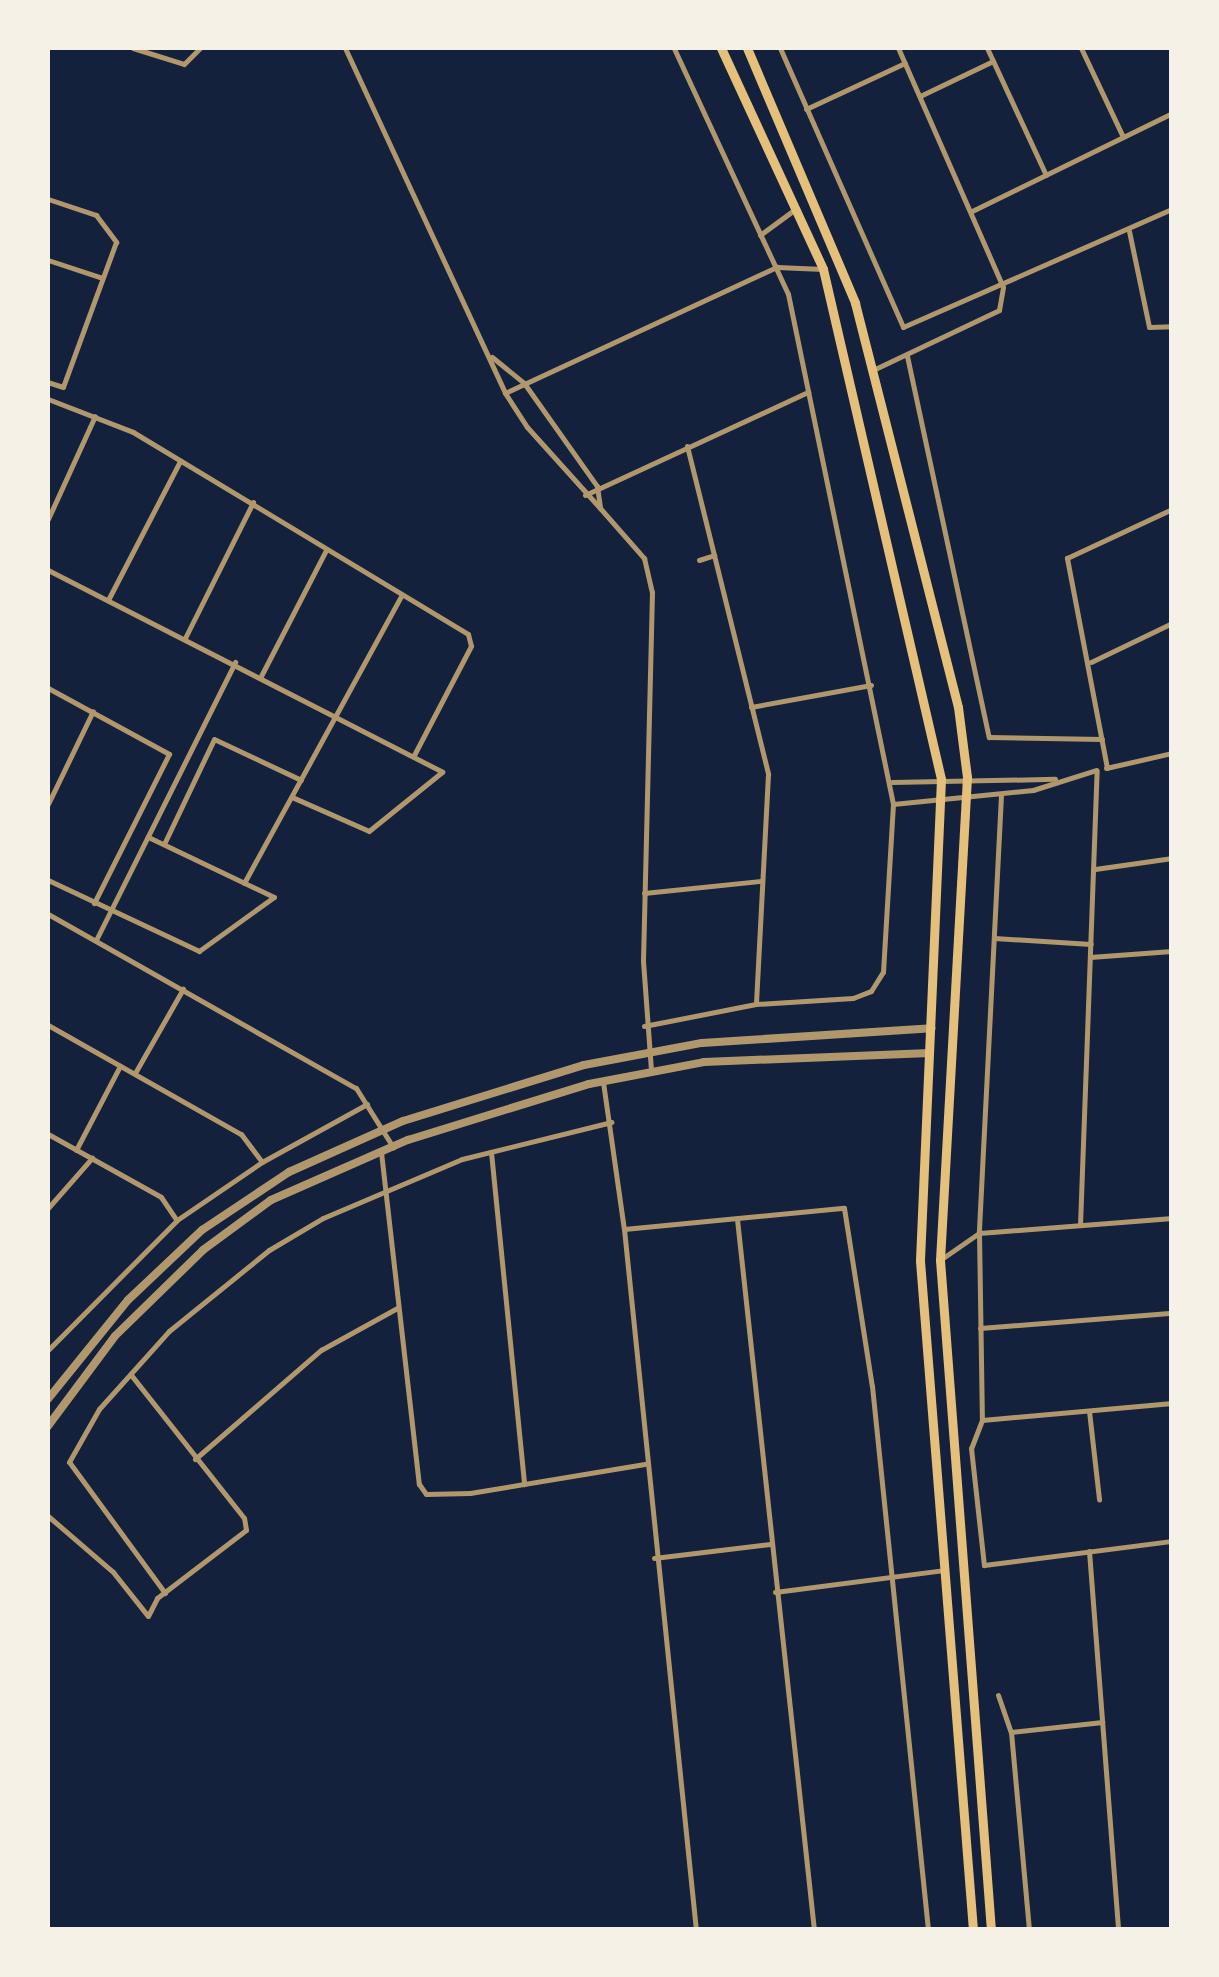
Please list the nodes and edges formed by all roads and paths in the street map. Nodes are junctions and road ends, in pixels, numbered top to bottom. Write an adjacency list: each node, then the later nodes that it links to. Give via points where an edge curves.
1 (133, 48): 2 (street, via 184,64)
2 (200, 48)
3 (345, 48): 31 (street)
4 (674, 48): 23 (street)
5 (721, 48): 19 (main road)
6 (747, 48): 32 (main road, via 832,241)
7 (780, 48): 14 (street)
8 (898, 48): 12 (street)
9 (987, 48): 11 (street)
10 (1082, 48): 16 (street)
11 (994, 61): 13 (street); 17 (street)
12 (905, 63): 13 (street); 14 (street)
13 (920, 96): 21 (street)
14 (806, 109): 28 (street, via 903,328)
15 (1172, 113): 16 (street)
16 (1122, 137): 17 (street)
17 (1046, 175): 21 (street)
18 (48, 199): 27 (street, via 96,215 108,228 116,242)
19 (797, 208): 23 (street); 26 (main road)
20 (1172, 208): 22 (street)
21 (972, 211): 28 (street)
22 (1130, 232): 28 (street); 29 (street, via 1149,328)
23 (760, 235): 25 (street)
24 (48, 260): 27 (street)
25 (778, 268): 26 (street); 34 (street); 35 (street)
26 (823, 269): 71 (main road)
27 (102, 278): 33 (street, via 62,388)
28 (1003, 287): 30 (street, via 999,310)
29 (1172, 326)
30 (907, 356): 32 (street); 63 (street, via 990,737)
31 (492, 357): 34 (street); 36 (street)
32 (875, 369): 68 (main road, via 958,707)
33 (48, 382)
34 (524, 383): 36 (street); 41 (street)
35 (808, 392): 39 (street); 58 (street)
36 (506, 393): 42 (street)
37 (48, 399): 38 (street)
38 (95, 416): 40 (street); 46 (street)
39 (687, 446): 41 (street); 48 (street)
40 (180, 461): 43 (street); 52 (street)
41 (597, 486): 42 (street); 44 (street)
42 (585, 495): 44 (street)
43 (253, 502): 47 (street); 54 (street)
44 (600, 508): 88 (street, via 644,558 652,592)
45 (1172, 509): 56 (street, via 1067,558)
46 (48, 519)
47 (326, 550): 51 (street); 57 (street)
48 (714, 555): 49 (street); 60 (street)
49 (700, 560)
50 (48, 570): 52 (street)
51 (401, 596): 62 (street); 65 (street, via 473,638)
52 (108, 600): 54 (street)
53 (1172, 624): 56 (street)
54 (185, 638): 55 (street)
55 (234, 662): 57 (street); 81 (street)
56 (1091, 662): 63 (street)
57 (261, 676): 62 (street)
58 (871, 686): 60 (street); 72 (street)
59 (48, 688): 61 (street)
60 (752, 707): 86 (street, via 768,774)
61 (94, 712): 74 (street); 89 (street, via 170,754)
62 (335, 718): 65 (street); 70 (street)
63 (1102, 740): 66 (street)
64 (1172, 753): 66 (street)
65 (414, 755): 76 (street, via 440,776 369,832)
66 (1107, 768): 67 (street)
67 (1097, 770): 69 (street); 84 (street)
68 (967, 777): 69 (street); 71 (street); 77 (main road)
69 (1058, 779): 75 (street)
70 (301, 780): 76 (street); 82 (street, via 214,740)
71 (941, 780): 72 (street); 78 (main road)
72 (892, 782): 80 (street)
73 (48, 784): 74 (street)
74 (55, 788): 79 (street)
75 (1001, 795): 77 (street); 92 (street)
76 (292, 797): 87 (street)
77 (969, 798): 78 (street); 126 (main road)
78 (942, 800): 80 (street); 101 (main road)
79 (48, 804)
80 (893, 804): 98 (street, via 884,972 872,991)
81 (148, 836): 82 (street); 90 (street)
82 (164, 844): 87 (street)
83 (1172, 858): 84 (street)
84 (1095, 869): 94 (street)
85 (48, 880): 89 (street)
86 (760, 881): 88 (street); 98 (street)
87 (244, 882): 90 (street, via 274,896 199,951)
88 (644, 893): 100 (street)
89 (94, 903): 90 (street)
90 (111, 912): 93 (street)
91 (48, 914): 93 (street)
92 (993, 938): 94 (street); 125 (street)
93 (96, 940): 97 (street)
94 (1091, 944): 96 (street)
95 (1172, 951): 96 (street)
96 (1090, 957): 123 (street)
97 (183, 989): 106 (street); 108 (street, via 331,1072)
98 (756, 1004): 100 (street)
99 (48, 1025): 104 (street)
100 (644, 1026): 103 (street)
101 (932, 1028): 102 (main road); 103 (street, via 702,1043)
102 (930, 1052): 105 (street, via 819,1054); 146 (main road, via 920,1261)
103 (648, 1053): 105 (street); 110 (street, via 584,1065)
104 (120, 1066): 106 (street); 113 (street)
105 (652, 1072): 107 (street)
106 (135, 1074): 117 (street, via 241,1134)
107 (603, 1082): 109 (street); 112 (street)
108 (367, 1104): 110 (street); 117 (street)
109 (612, 1122): 115 (street); 124 (street)
110 (385, 1129): 112 (street); 132 (street, via 289,1172 202,1230 128,1300)
111 (48, 1134): 113 (street)
112 (393, 1146): 114 (street)
113 (76, 1150): 116 (street)
114 (381, 1152): 118 (street); 136 (street, via 271,1200 203,1250 115,1336)
115 (491, 1152): 118 (street); 139 (street)
116 (92, 1158): 119 (street); 122 (street, via 161,1196)
117 (262, 1162): 122 (street)
118 (387, 1191): 127 (street); 131 (street, via 269,1250 169,1331)
119 (48, 1208)
120 (1172, 1218): 123 (street)
121 (737, 1219): 124 (street); 143 (street); 147 (street, via 844,1208 872,1386)
122 (177, 1220): 130 (street)
123 (1080, 1225): 125 (street)
124 (624, 1230): 138 (street)
125 (979, 1233): 126 (street); 129 (street)
126 (940, 1260): 157 (main road)
127 (397, 1308): 137 (street, via 321,1350); 139 (street, via 419,1484 426,1494)
128 (1172, 1313): 129 (street)
129 (980, 1328): 135 (street)
130 (49, 1346)
131 (132, 1374): 137 (street); 149 (street, via 99,1409 69,1462)
132 (48, 1398)
133 (1172, 1403): 134 (street)
134 (1088, 1411): 135 (street); 140 (street)
135 (982, 1420): 144 (street, via 972,1448 984,1565)
136 (48, 1426)
137 (195, 1459): 149 (street, via 244,1518 246,1530)
138 (645, 1464): 139 (street); 145 (street)
139 (524, 1484)
140 (1099, 1500)
141 (48, 1516): 149 (street, via 113,1572 148,1616)
142 (1172, 1542): 144 (street)
143 (770, 1544): 145 (street); 148 (street)
144 (1089, 1551): 151 (street)
145 (654, 1558): 153 (street)
146 (944, 1570): 147 (street); 156 (main road)
147 (891, 1576): 148 (street); 155 (street)
148 (776, 1592): 154 (street)
149 (165, 1593)
150 (998, 1695): 152 (street)
151 (1102, 1722): 152 (street); 159 (street)
152 (1012, 1732): 158 (street)
153 (696, 1930)
154 (814, 1930)
155 (928, 1930)
156 (973, 1930)
157 (991, 1930)
158 (1030, 1930)
159 (1118, 1930)

